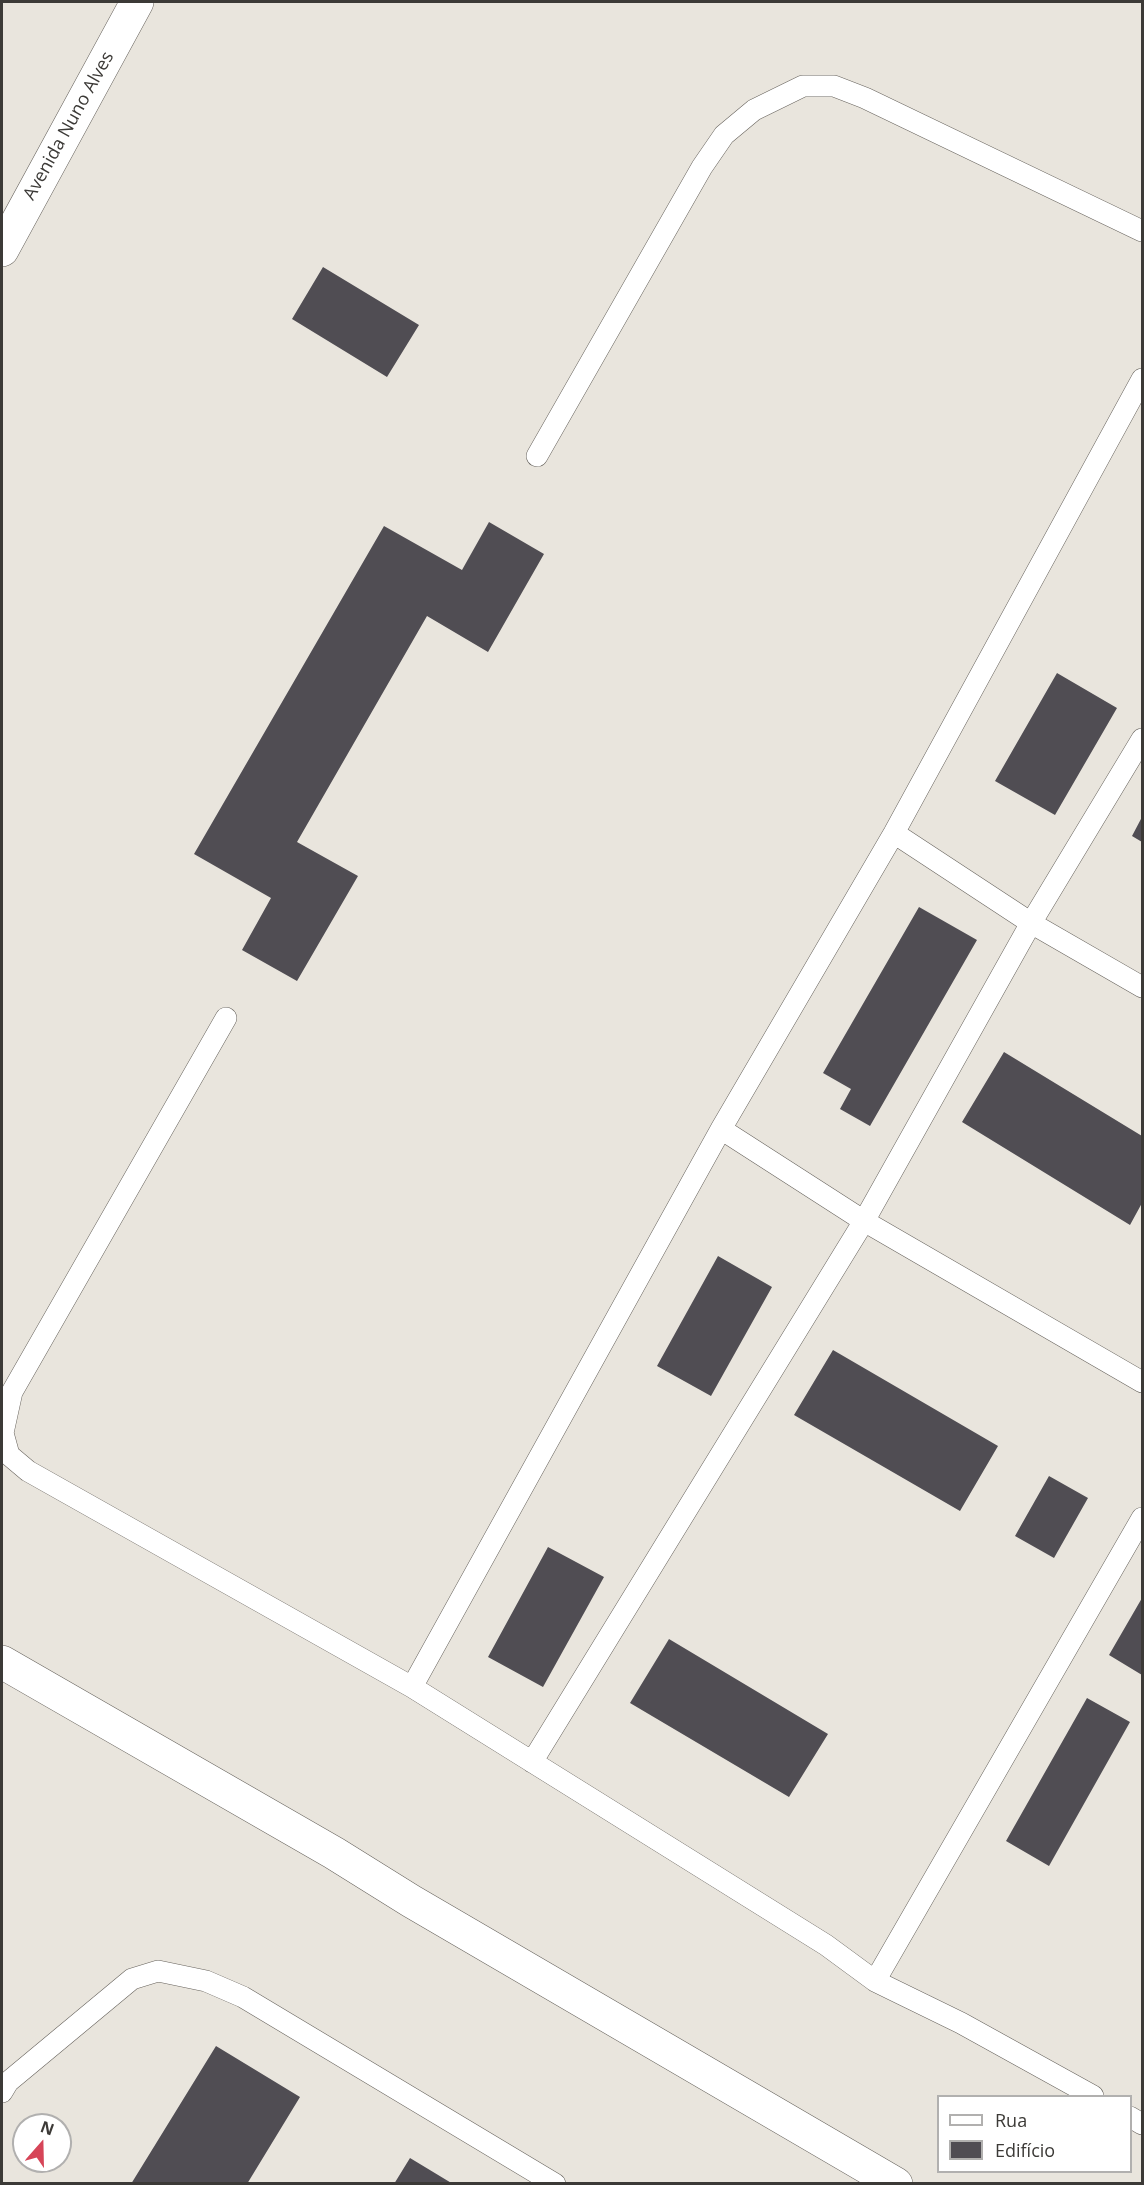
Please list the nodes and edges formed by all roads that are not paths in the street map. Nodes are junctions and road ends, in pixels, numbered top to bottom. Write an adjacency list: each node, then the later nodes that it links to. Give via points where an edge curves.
1 (137, 2): 3 (street, Avenida Nuno Alves)
2 (1143, 231): 5 (lane, via 865,98 834,86 803,86 754,110 724,135)
3 (2, 250)
4 (1143, 379): 7 (lane)
5 (537, 456)
6 (1143, 739): 8 (lane)
7 (894, 833): 8 (lane); 11 (lane)
8 (1031, 923): 9 (lane); 12 (lane)
9 (1143, 987)
10 (226, 1018): 16 (lane, via 12,1392 3,1433 9,1455 28,1471)
11 (721, 1129): 12 (lane); 16 (lane)
12 (864, 1221): 13 (lane); 17 (lane)
13 (1143, 1382)
14 (1143, 1518): 18 (lane)
15 (2, 1662): 22 (street)
16 (412, 1687): 17 (lane)
17 (532, 1761): 18 (lane, via 826,1945)
18 (875, 1981): 20 (lane, via 961,2023)
19 (4, 2086): 21 (lane, via 132,1979 158,1971 206,1981 243,1997)
20 (1089, 2095)
21 (555, 2184)
22 (896, 2184)

